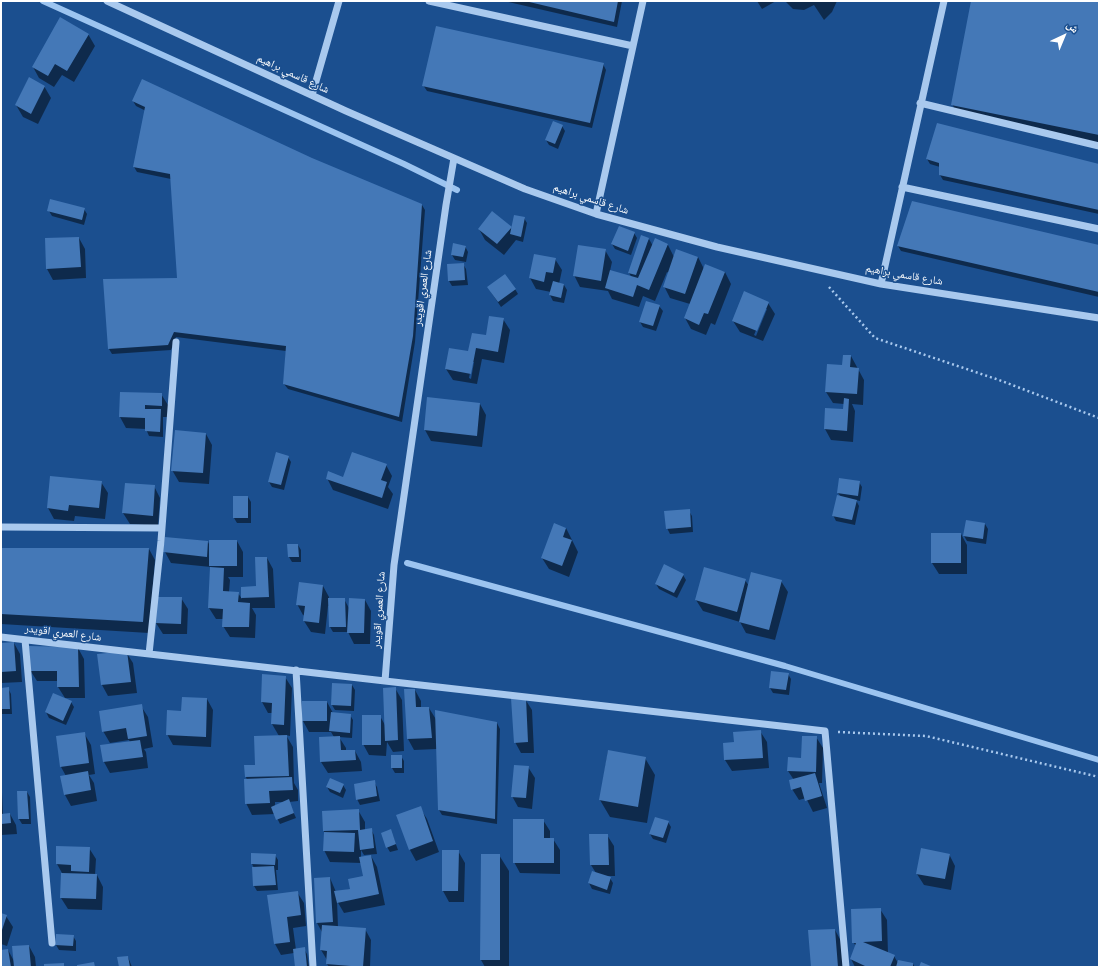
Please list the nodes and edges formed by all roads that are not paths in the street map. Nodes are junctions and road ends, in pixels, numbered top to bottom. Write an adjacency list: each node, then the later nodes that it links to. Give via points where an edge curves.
1 (107, 1): 7 (street, شارع قاسمي براهيم)
2 (339, 1): 7 (street)
3 (429, 1): 6 (street)
4 (643, 1): 6 (street)
5 (944, 1): 8 (street)
6 (633, 46): 12 (street)
7 (312, 95): 10 (street, شارع قاسمي براهيم)
8 (920, 103): 9 (street); 11 (street)
9 (1099, 146)
10 (454, 158): 12 (street, شارع قاسمي براهيم, via 525,189); 23 (street, شارع العمري اقويدر, via 394,565)
11 (902, 187): 13 (street); 14 (street)
12 (596, 214): 14 (street, شارع قاسمي براهيم, via 717,247)
13 (1099, 229)
14 (881, 284): 15 (street, شارع قاسمي براهيم)
15 (1099, 318)
16 (176, 342): 18 (street)
17 (1, 527): 18 (street)
18 (162, 528): 21 (street)
19 (1, 637): 20 (street, شارع العمري اقويدر)
20 (25, 640): 21 (street, شارع العمري اقويدر); 24 (street)
21 (149, 654): 22 (street, شارع العمري اقويدر)
22 (296, 670): 23 (street, شارع العمري اقويدر); 25 (street)
23 (385, 681): 26 (street, via 825,731)
24 (52, 943)
25 (313, 967)
26 (846, 967)

